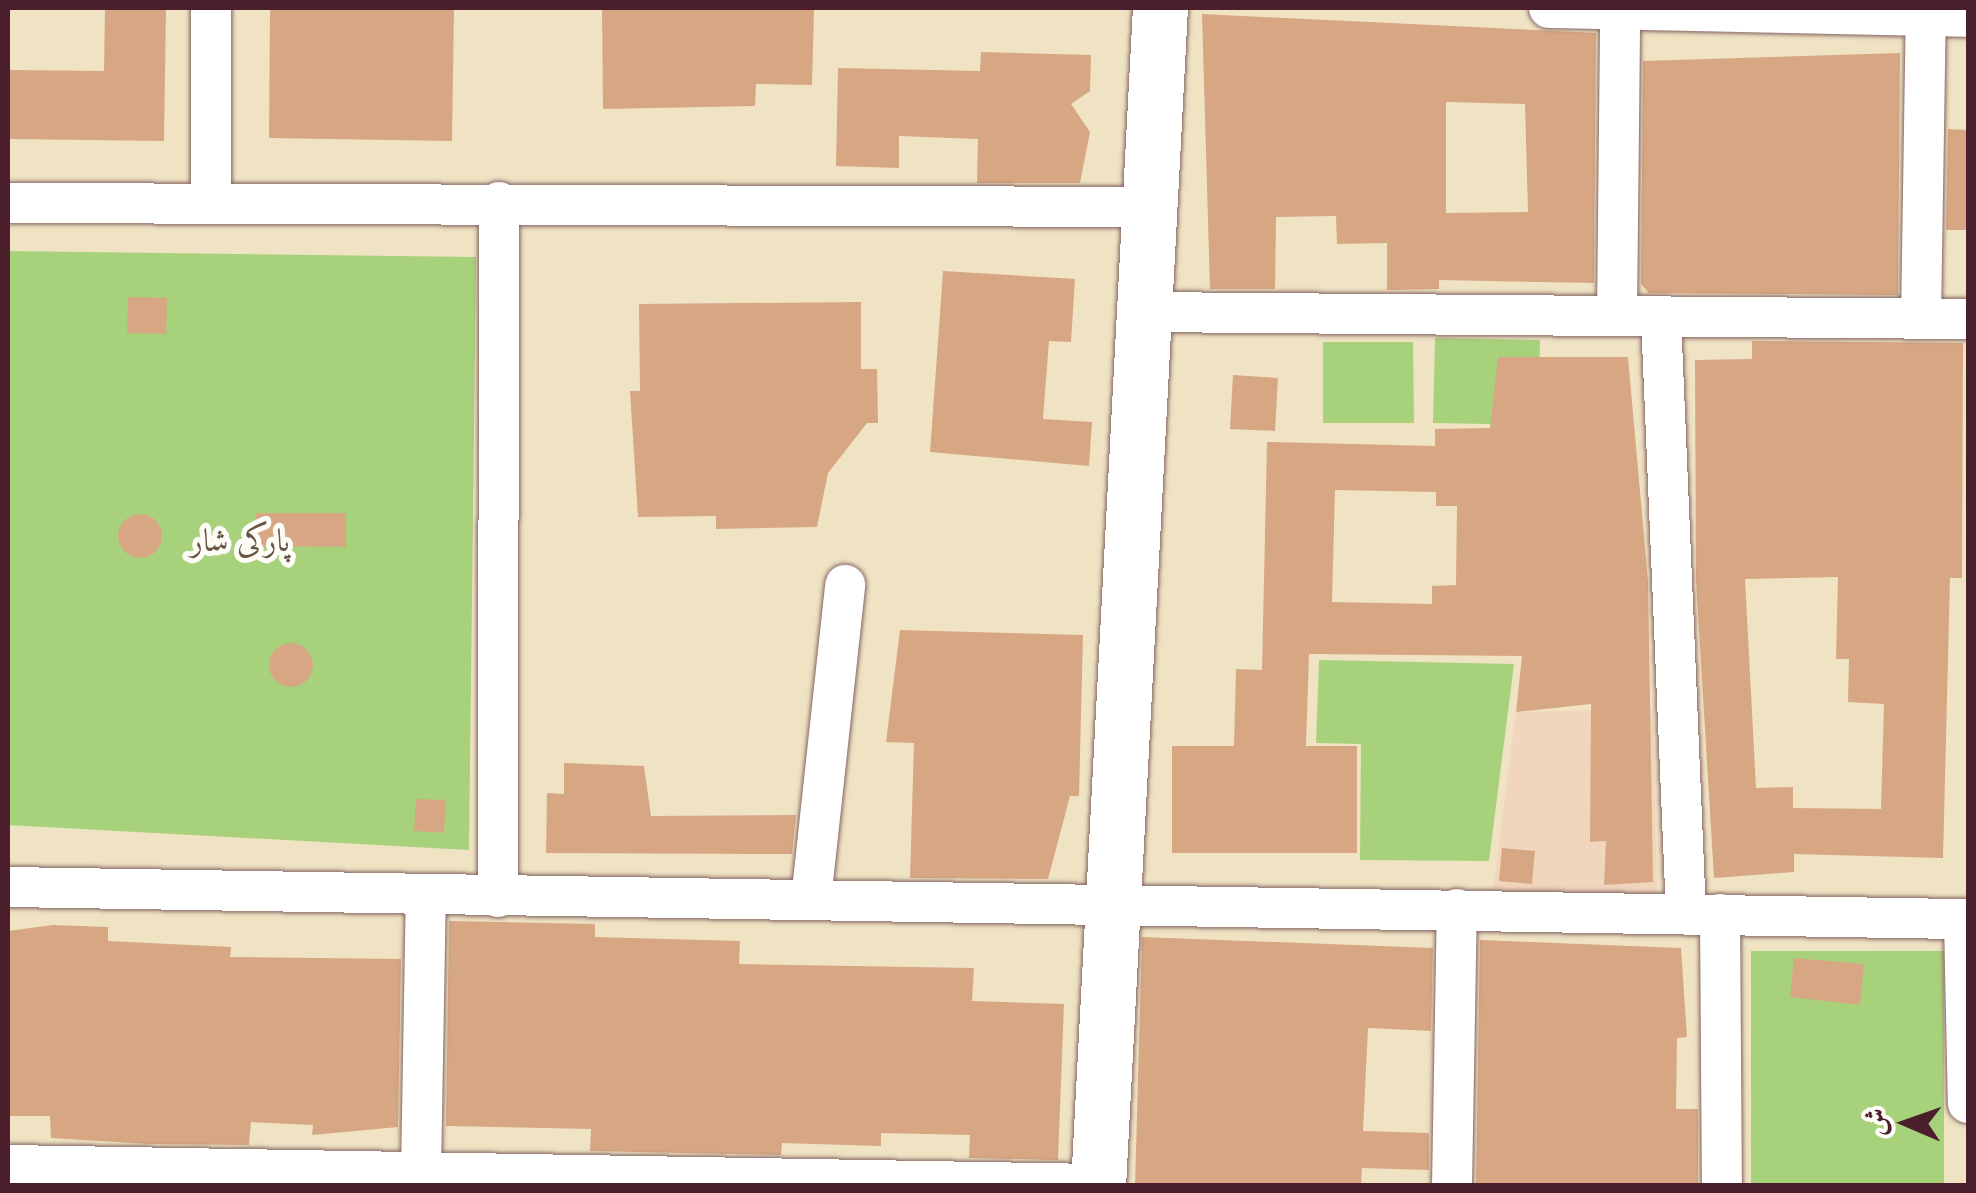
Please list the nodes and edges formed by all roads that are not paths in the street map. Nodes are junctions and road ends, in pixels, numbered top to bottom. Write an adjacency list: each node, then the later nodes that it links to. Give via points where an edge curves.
1 (211, 8): 8 (street)
2 (1160, 8): 9 (street)
3 (1548, 8): 4 (street)
4 (1620, 9): 5 (street); 11 (street)
5 (1952, 14): 13 (street)
6 (499, 202): 8 (street); 9 (street); 18 (street)
7 (8, 203): 8 (street)
8 (211, 203)
9 (1149, 207): 10 (street)
10 (1143, 312): 11 (street); 20 (street)
11 (1617, 316): 12 (street)
12 (1661, 316): 13 (street); 22 (street)
13 (1921, 318): 14 (street)
14 (1968, 319)
15 (844, 586): 19 (street)
16 (8, 887): 17 (street)
17 (426, 896): 18 (street); 27 (street)
18 (498, 897): 19 (street)
19 (811, 900): 20 (street)
20 (1112, 902): 21 (street); 29 (street)
21 (1457, 909): 22 (street); 30 (street)
22 (1703, 914): 23 (street); 31 (street)
23 (1966, 919): 24 (street)
24 (1968, 1103)
25 (8, 1165): 26 (street)
26 (154, 1177): 27 (street)
27 (405, 1177): 28 (street)
28 (738, 1182): 29 (street)
29 (1098, 1185)
30 (1452, 1186)
31 (1722, 1186)

